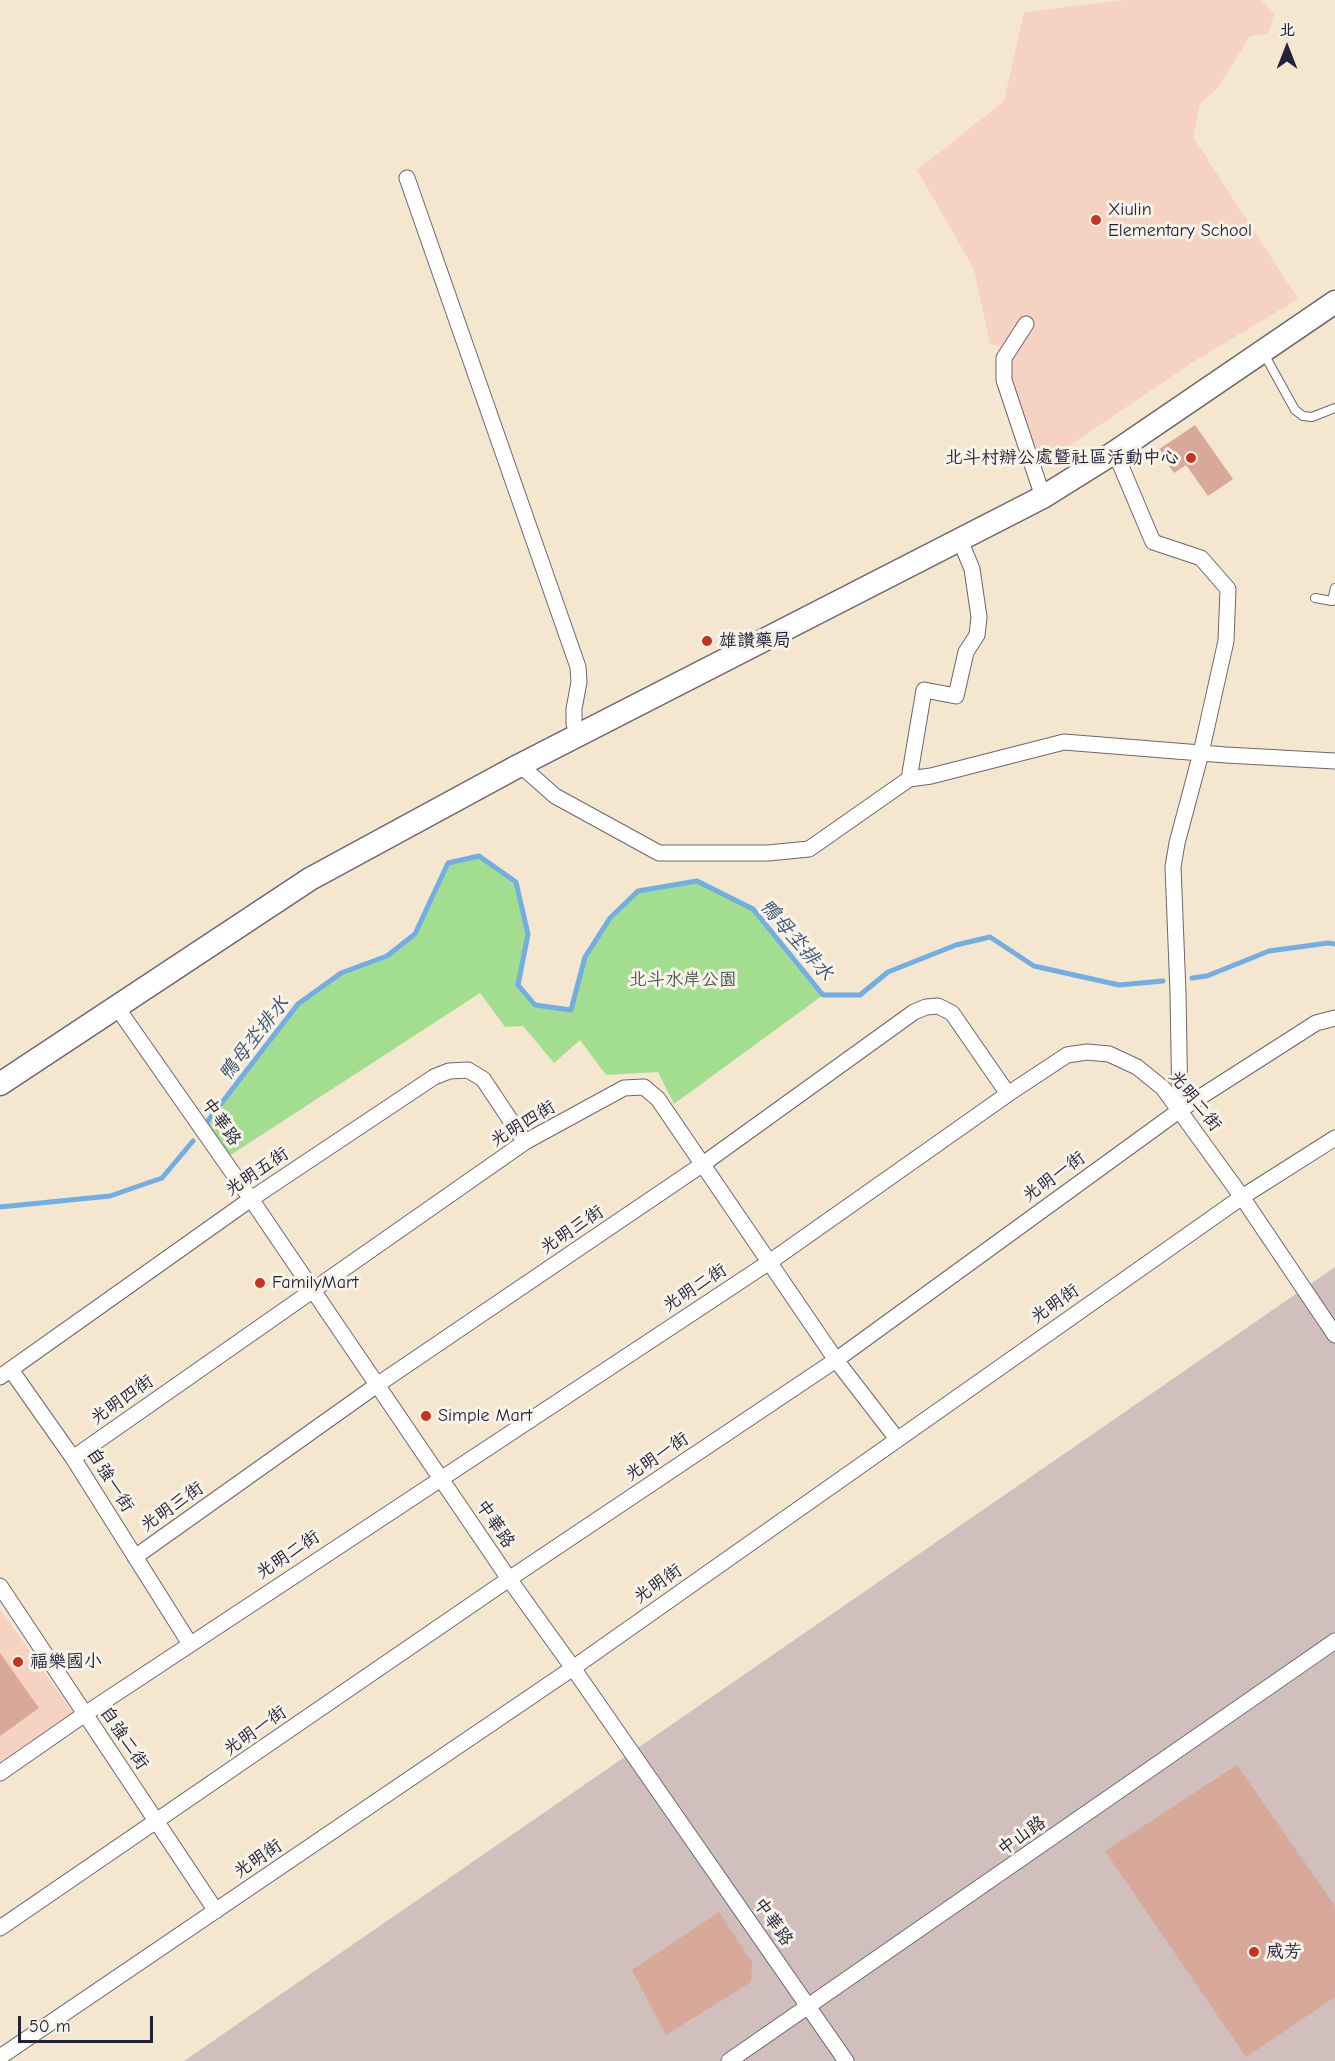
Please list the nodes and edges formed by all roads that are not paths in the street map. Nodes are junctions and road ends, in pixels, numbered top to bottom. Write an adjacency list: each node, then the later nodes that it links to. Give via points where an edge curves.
1 (407, 178): 11 (street, via 578,667 574,724)
2 (1335, 302): 4 (main road)
3 (1026, 324): 7 (street, via 1004,358 1004,380)
4 (1262, 351): 5 (lane, via 1295,410 1303,417); 6 (main road)
5 (1335, 408)
6 (1115, 453): 7 (main road); 12 (street, via 1154,542 1201,558 1228,589 1226,640)
7 (1043, 497): 8 (main road)
8 (960, 540): 11 (main road); 15 (street, via 972,569 979,617 977,635 966,652 956,696 924,690)
9 (1335, 588): 10 (lane, via 1332,601)
10 (1315, 598)
11 (579, 735): 14 (main road)
12 (1201, 753): 13 (street); 15 (street, via 1064,742); 20 (street, via 1173,867)
13 (1335, 761)
14 (519, 765): 15 (street, via 555,796 659,853 809,849); 16 (main road, via 310,879)
15 (909, 779)
16 (116, 1006): 18 (main road); 25 (street, 中華路)
17 (1335, 1018): 20 (street, 光明一街, via 1316,1023)
18 (0, 1084)
19 (1008, 1094): 20 (street, 光明二街, via 1066,1055 1109,1054 1137,1067 1163,1088); 23 (street, 光明三街, via 952,1013 938,1006 926,1007); 26 (street, 光明二街)
20 (1180, 1110): 24 (street, 光明二街); 29 (street, 光明一街)
21 (1335, 1138): 24 (street, 光明街)
22 (525, 1142): 23 (street, 光明四街, via 624,1088 644,1087 658,1099); 25 (street, 光明五街, via 483,1079 468,1070 449,1071 434,1077); 27 (street, 光明四街)
23 (703, 1164): 26 (street, 光明四街); 31 (street, 光明三街)
24 (1242, 1197): 28 (street, 光明二街); 32 (street, 光明街)
25 (251, 1199): 27 (street, 中華路); 30 (street, 光明五街)
26 (771, 1262): 29 (street, 光明四街); 34 (street, 光明二街)
27 (313, 1291): 31 (street, 中華路); 33 (street, 光明四街)
28 (1335, 1335)
29 (836, 1360): 32 (street, 光明四街); 36 (street, 光明一街)
30 (5, 1374): 33 (street, 自強一街)
31 (377, 1385): 34 (street, 中華路); 35 (street, 光明三街)
32 (897, 1439): 40 (street, 光明街)
33 (74, 1458): 35 (street, 自強一街)
34 (440, 1478): 36 (street, 中華路); 39 (street, 光明二街)
35 (135, 1557): 39 (street, 自強一街)
36 (509, 1579): 40 (street, 中華路); 43 (street, 光明一街)
37 (0, 1586): 41 (street, 自強二街)
38 (1335, 1641): 46 (street, 中山路)
39 (190, 1644): 41 (street, 光明二街)
40 (573, 1668): 44 (street, 光明街); 46 (street, 中華路)
41 (85, 1714): 42 (street, 光明二街); 43 (street, 自強二街)
42 (0, 1773)
43 (157, 1822): 44 (street, 自強二街); 45 (street, 光明一街)
44 (216, 1911): 47 (street, 光明街)
45 (0, 1928)
46 (809, 2008): 48 (street, 中山路); 49 (street, 中華路)
47 (0, 2057)
48 (729, 2061)
49 (846, 2061)

